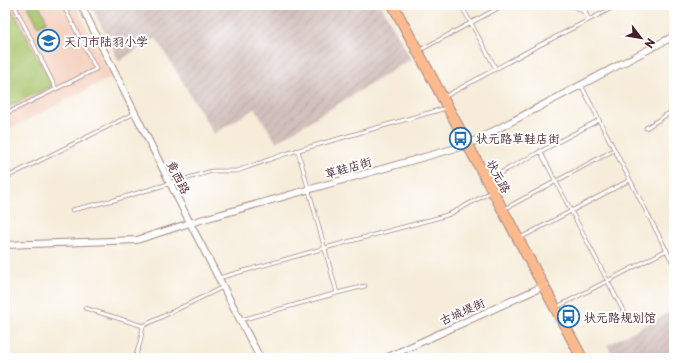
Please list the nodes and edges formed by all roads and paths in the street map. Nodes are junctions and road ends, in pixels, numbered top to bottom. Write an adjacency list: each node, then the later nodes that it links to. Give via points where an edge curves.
1 (14, 5): 18 (lane)
2 (63, 5): 18 (lane, via 96,69)
3 (81, 5): 23 (street, 竟西路)
4 (394, 5): 20 (main road, 状元路)
5 (399, 5): 15 (main road, 状元路)
6 (461, 5): 13 (lane)
7 (504, 5): 13 (lane)
8 (571, 5): 11 (lane)
9 (585, 5): 11 (lane)
10 (618, 5): 12 (lane)
11 (586, 14): 12 (lane)
12 (589, 20): 16 (lane)
13 (471, 23): 15 (lane); 16 (lane)
14 (674, 36): 17 (street, 草鞋店街)
15 (422, 49): 19 (main road, 状元路)
16 (496, 69): 19 (lane)
17 (581, 85): 24 (lane); 26 (street, 草鞋店街)
18 (56, 89): 22 (lane)
19 (446, 96): 26 (main road, 状元路)
20 (448, 108): 26 (main road, 状元路); 28 (lane)
21 (674, 110): 25 (lane)
22 (5, 114)
23 (135, 114): 30 (lane); 34 (street, 竟西路)
24 (599, 120): 27 (lane); 29 (lane)
25 (646, 128)
26 (470, 144): 31 (main road, 状元路); 35 (street, 草鞋店街); 36 (main road, 状元路)
27 (614, 150): 32 (lane); 33 (lane)
28 (298, 151): 34 (lane, via 237,171 212,171); 35 (lane)
29 (540, 151): 31 (lane); 33 (lane)
30 (5, 178)
31 (491, 178): 37 (main road, 状元路)
32 (630, 180): 39 (lane); 44 (lane)
33 (556, 181): 37 (lane); 39 (lane)
34 (170, 183): 38 (lane); 40 (street, 竟西路)
35 (309, 190): 40 (street, 草鞋店街); 43 (lane)
36 (492, 191): 43 (lane, via 450,214); 49 (main road, 状元路)
37 (506, 208): 41 (main road, 状元路)
38 (72, 210)
39 (572, 211): 41 (lane); 47 (lane)
40 (190, 223): 42 (street, 草鞋店街, via 137,240); 46 (street, 竟西路)
41 (522, 237): 49 (main road, 状元路)
42 (5, 245)
43 (325, 248): 46 (lane); 51 (lane)
44 (667, 250): 45 (lane); 47 (lane)
45 (674, 265)
46 (219, 278): 50 (street, 竟西路)
47 (608, 281): 52 (lane); 55 (lane)
48 (365, 286): 51 (lane)
49 (546, 286): 52 (main road, 状元路); 57 (main road, 状元路); 60 (street, 古城堤街)
50 (223, 287): 54 (street, 竟西路); 56 (lane)
51 (337, 293): 54 (lane)
52 (559, 306): 57 (main road, 状元路)
53 (85, 308): 56 (lane)
54 (241, 320): 59 (street, 竟西路)
55 (628, 320)
56 (143, 326): 58 (lane)
57 (580, 357)
58 (135, 358)
59 (259, 358)
60 (386, 358)

